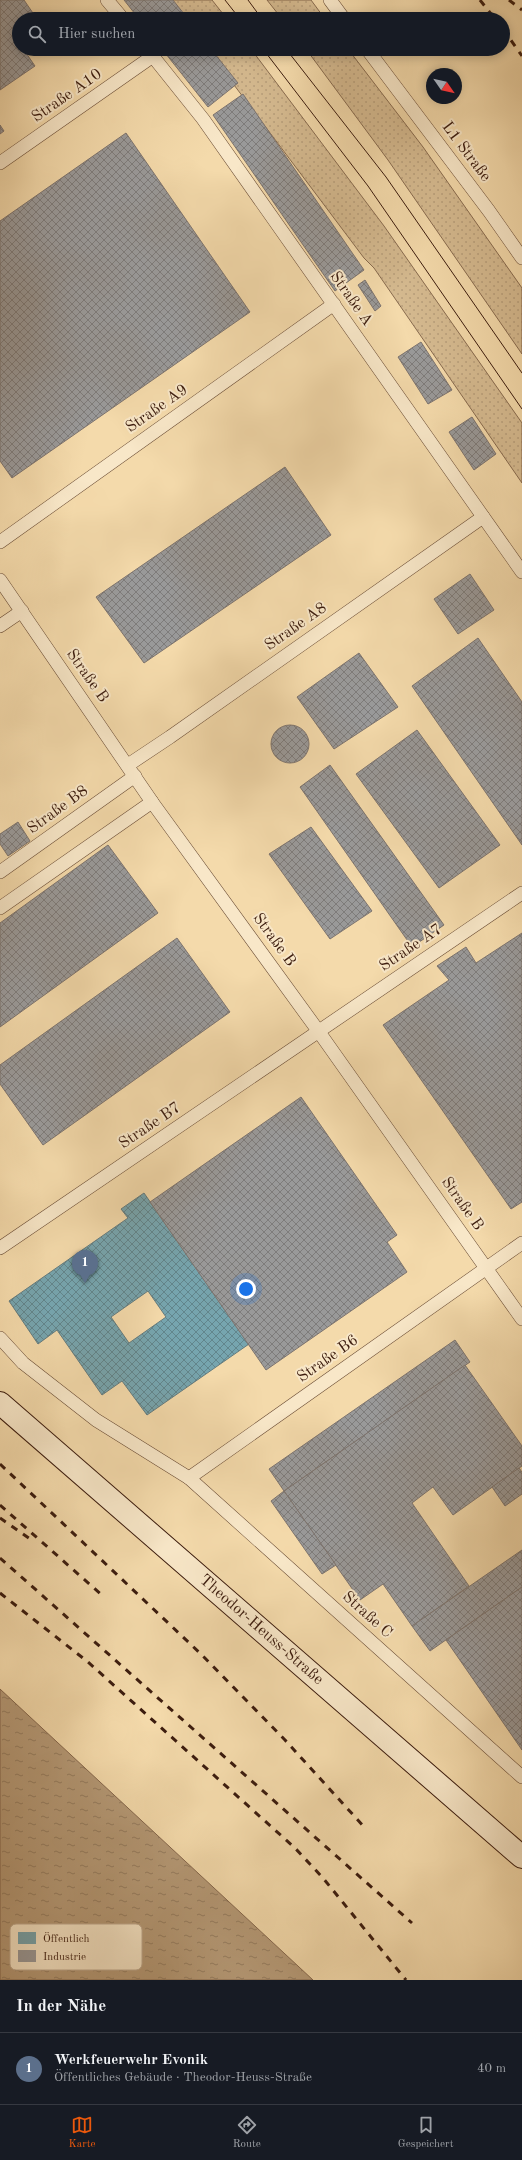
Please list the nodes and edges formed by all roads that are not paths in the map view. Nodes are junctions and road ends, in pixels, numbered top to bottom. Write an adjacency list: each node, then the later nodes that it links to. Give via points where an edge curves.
1 (108, 0): 3 (lane)
2 (330, 0): 4 (lane)
3 (117, 12)
4 (339, 12)
5 (146, 56): 8 (lane, Straße A10)
6 (152, 56): 10 (lane, Straße A, via 203,119)
7 (372, 56): 9 (lane, L1 Straße)
8 (0, 163)
9 (522, 258)
10 (334, 304): 11 (lane, Straße A); 12 (lane, Straße A9)
11 (483, 517): 13 (lane, Straße A); 17 (lane, Straße A8, via 170,737)
12 (0, 542)
13 (522, 572)
14 (0, 580): 15 (lane, Straße B)
15 (22, 611): 16 (lane); 17 (lane, Straße B)
16 (0, 626)
17 (131, 770): 18 (lane, Straße B); 19 (lane, Straße B8)
18 (152, 802): 21 (lane); 22 (lane, Straße B)
19 (0, 872)
20 (522, 893): 22 (lane, Straße A7)
21 (0, 908)
22 (319, 1032): 24 (lane, Straße B7); 25 (lane, Straße B)
23 (522, 1243): 25 (lane, Straße B6)
24 (1, 1244)
25 (487, 1268): 26 (lane, Straße B); 29 (lane, Straße B6)
26 (522, 1319)
27 (0, 1338): 29 (lane, Straße C, via 23,1363 96,1420)
28 (0, 1403): 31 (main road, Theodor-Heuss-Straße)
29 (189, 1478): 30 (lane, Straße C)
30 (522, 1777)
31 (522, 1857)

